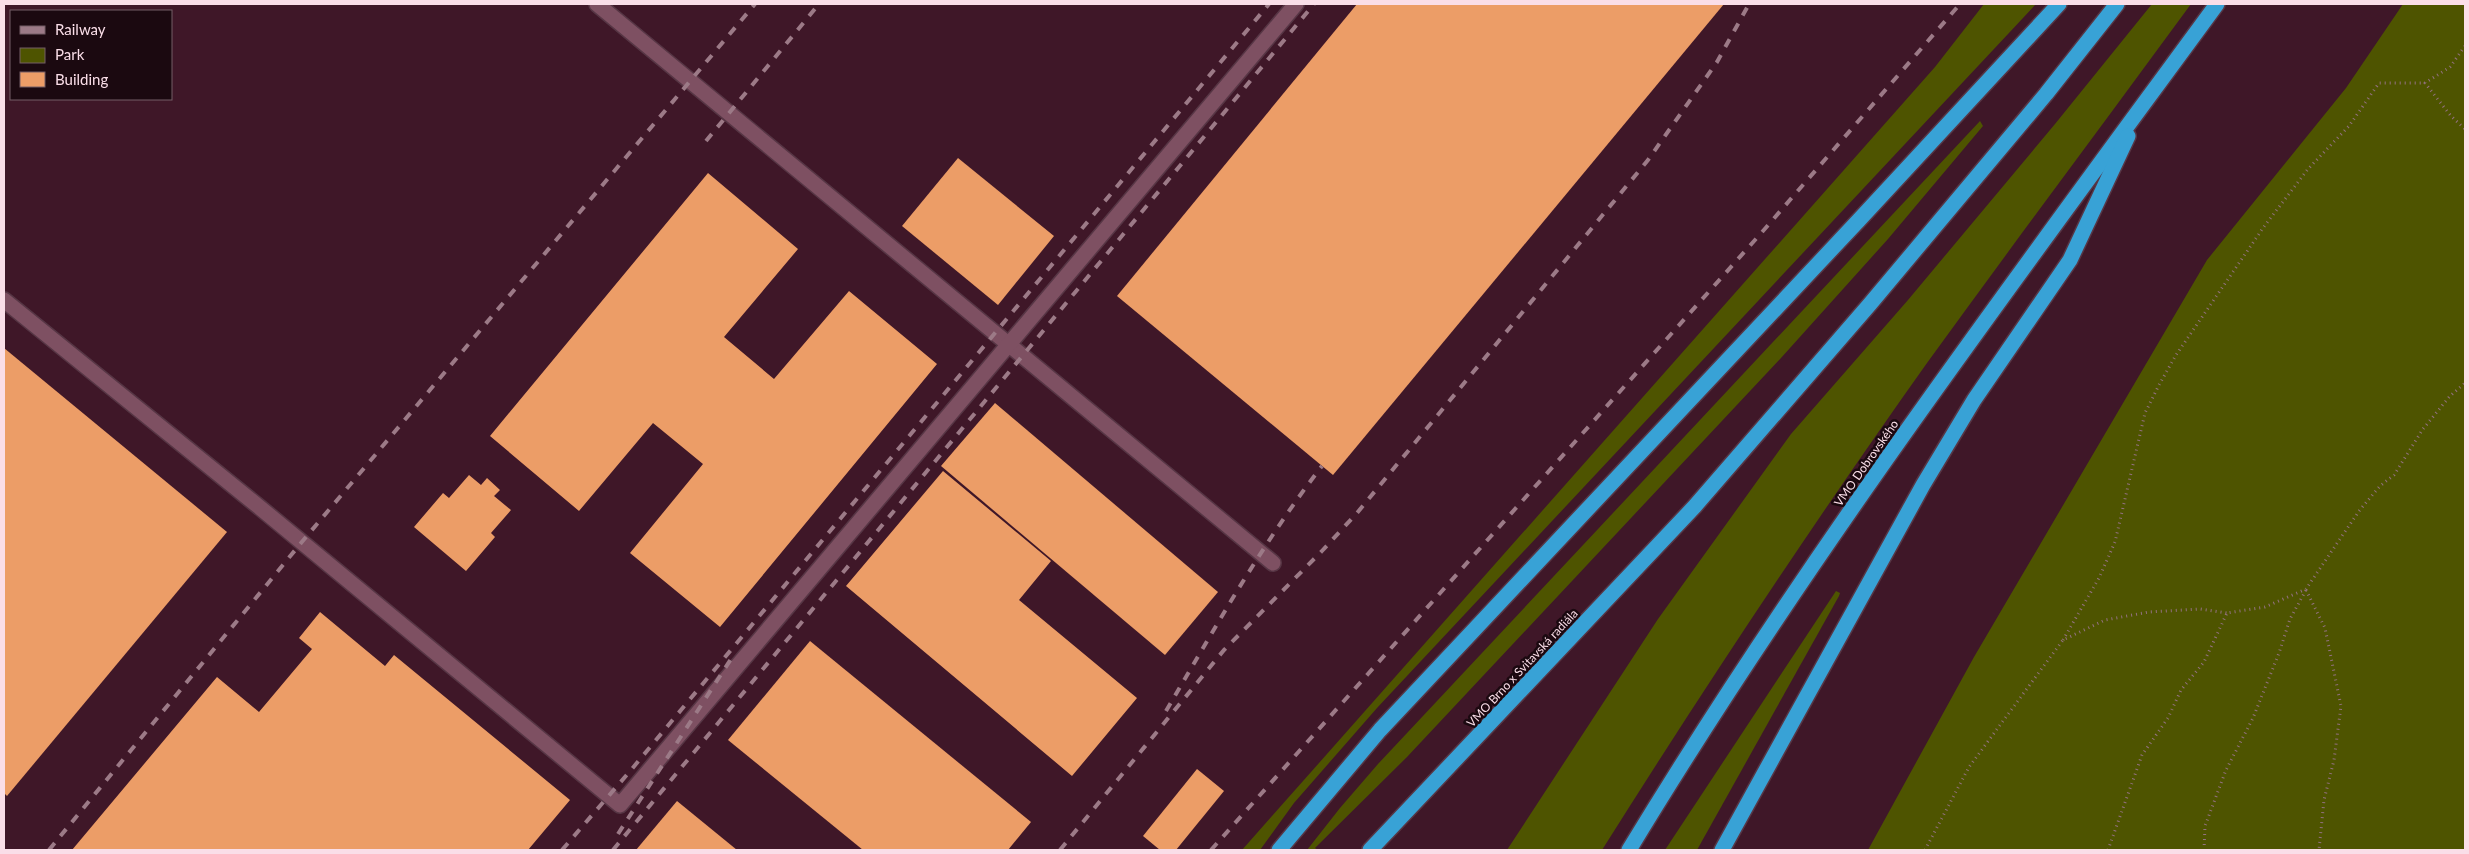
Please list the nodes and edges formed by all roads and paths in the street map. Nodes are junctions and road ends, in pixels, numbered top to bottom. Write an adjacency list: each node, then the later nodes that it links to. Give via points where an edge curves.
1 (597, 4): 11 (lane)
2 (1296, 4): 11 (lane)
3 (2059, 4): 18 (highway, via 1380,730)
4 (2117, 4): 17 (highway, VMO Brno x Svitavská radiála, via 1870,304 1696,506)
5 (2216, 4): 8 (highway)
6 (2465, 46): 7 (path, via 2450,67)
7 (2425, 83): 9 (path); 16 (path, via 2380,84 2263,228 2176,355 2145,413 2115,542 2100,578)
8 (2144, 103): 19 (highway, VMO Dobrovského, via 1932,394 1798,588); 20 (highway, via 2070,260 1974,400 1923,485)
9 (2465, 128)
10 (4, 300): 11 (lane, via 620,805)
11 (1010, 345): 13 (lane)
12 (2465, 384): 14 (path, via 2450,396 2423,429 2394,475 2359,511)
13 (1273, 564)
14 (2306, 590): 15 (path, via 2264,607); 23 (path, via 2290,619 2253,718 2226,770 2205,826); 24 (path, via 2325,628 2341,706 2334,760 2324,800)
15 (2226, 613): 16 (path, via 2200,609 2149,612 2105,620); 22 (path, via 2204,662 2181,690 2168,718 2142,755)
16 (2063, 640): 21 (path, via 1969,767)
17 (1371, 849)
18 (1279, 850)
19 (1629, 850)
20 (1722, 850)
21 (1925, 850)
22 (2108, 850)
23 (2204, 850)
24 (2319, 850)

